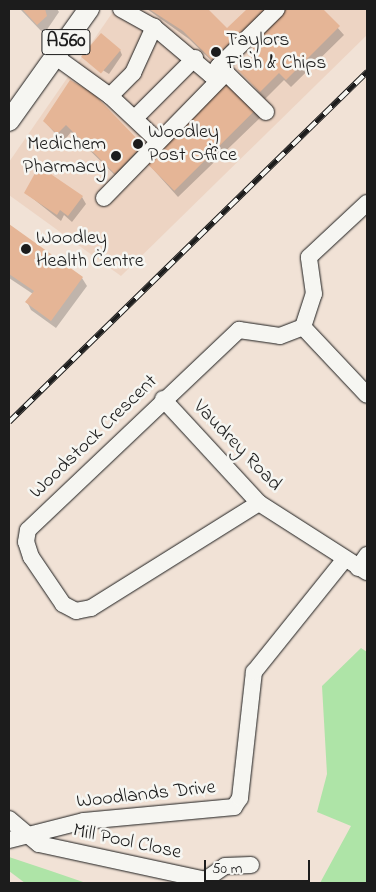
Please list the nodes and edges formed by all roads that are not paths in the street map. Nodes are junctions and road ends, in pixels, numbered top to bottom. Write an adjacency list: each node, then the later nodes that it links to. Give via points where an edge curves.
1 (89, 9): 5 (main road, A560)
2 (121, 9): 4 (street)
3 (277, 9): 7 (street)
4 (154, 27): 6 (street); 8 (street, via 133,73)
5 (56, 57): 8 (street); 11 (main road, A560)
6 (195, 58): 7 (street, via 211,75); 10 (street)
7 (223, 69): 9 (street); 12 (street)
8 (110, 96): 10 (street)
9 (266, 112)
10 (135, 118): 12 (street)
11 (9, 121)
12 (158, 141): 13 (street)
13 (104, 198)
14 (367, 203): 15 (street, via 309,257 314,294)
15 (303, 327): 16 (street); 17 (street, Woodstock Crescent, via 280,336 239,330)
16 (367, 395)
17 (163, 399): 18 (street, Vaudrey Road); 18 (street, Woodstock Crescent, via 28,530 26,542 30,557 62,604 76,611 91,608)
18 (259, 503): 19 (street, Vaudrey Road)
19 (359, 564): 21 (street, Woodlands Drive, via 254,672 240,798 234,807 84,821)
20 (9, 819): 21 (street)
21 (16, 838): 23 (street, Mill Pool Close)
22 (251, 864): 23 (street, Mill Pool Close, via 225,866)
23 (206, 882)

